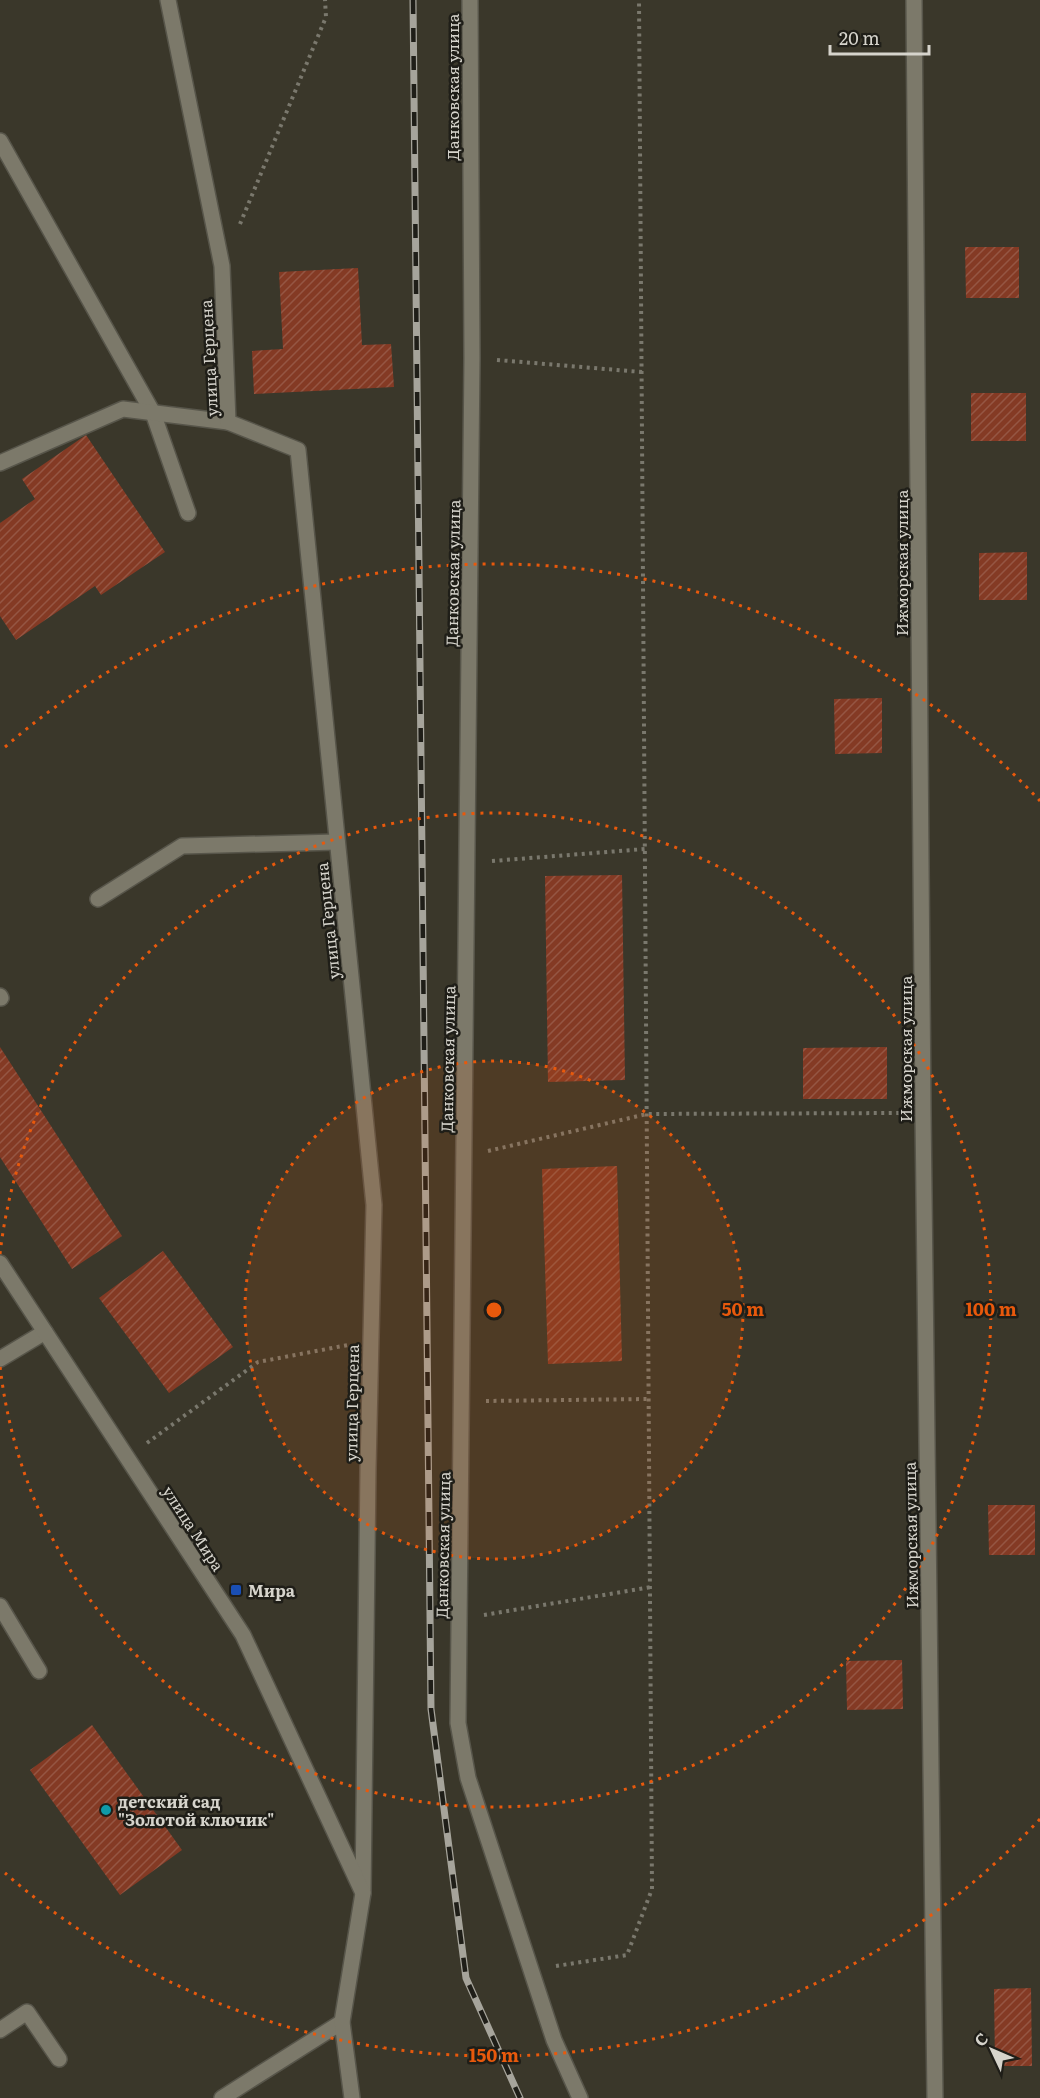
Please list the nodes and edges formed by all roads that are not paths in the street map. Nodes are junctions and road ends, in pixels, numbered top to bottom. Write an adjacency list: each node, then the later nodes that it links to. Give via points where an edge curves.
1 (168, 0): 6 (street, улица Герцена, via 222,266)
2 (470, 0): 22 (street, Данковская улица, via 472,358 458,1723 468,1779 554,2040)
3 (914, 0): 23 (street, Ижморская улица)
4 (0, 141): 5 (street)
5 (153, 413): 6 (street); 7 (street, via 123,409); 8 (street)
6 (228, 422): 9 (street, улица Герцена, via 298,450)
7 (0, 464)
8 (188, 513)
9 (337, 842): 10 (street, via 182,846); 16 (street, улица Герцена, via 374,1205)
10 (98, 899)
11 (0, 1263): 12 (street, улица Мира)
12 (45, 1332): 13 (street); 16 (street, улица Мира, via 243,1635)
13 (0, 1359)
14 (0, 1606): 15 (street)
15 (39, 1671)
16 (363, 1893): 17 (street, улица Герцена)
17 (342, 2022): 20 (street); 21 (street, улица Герцена)
18 (0, 2030): 19 (street, via 27,2012)
19 (59, 2059)
20 (222, 2098)
21 (352, 2098)
22 (580, 2098)
23 (934, 2098)

